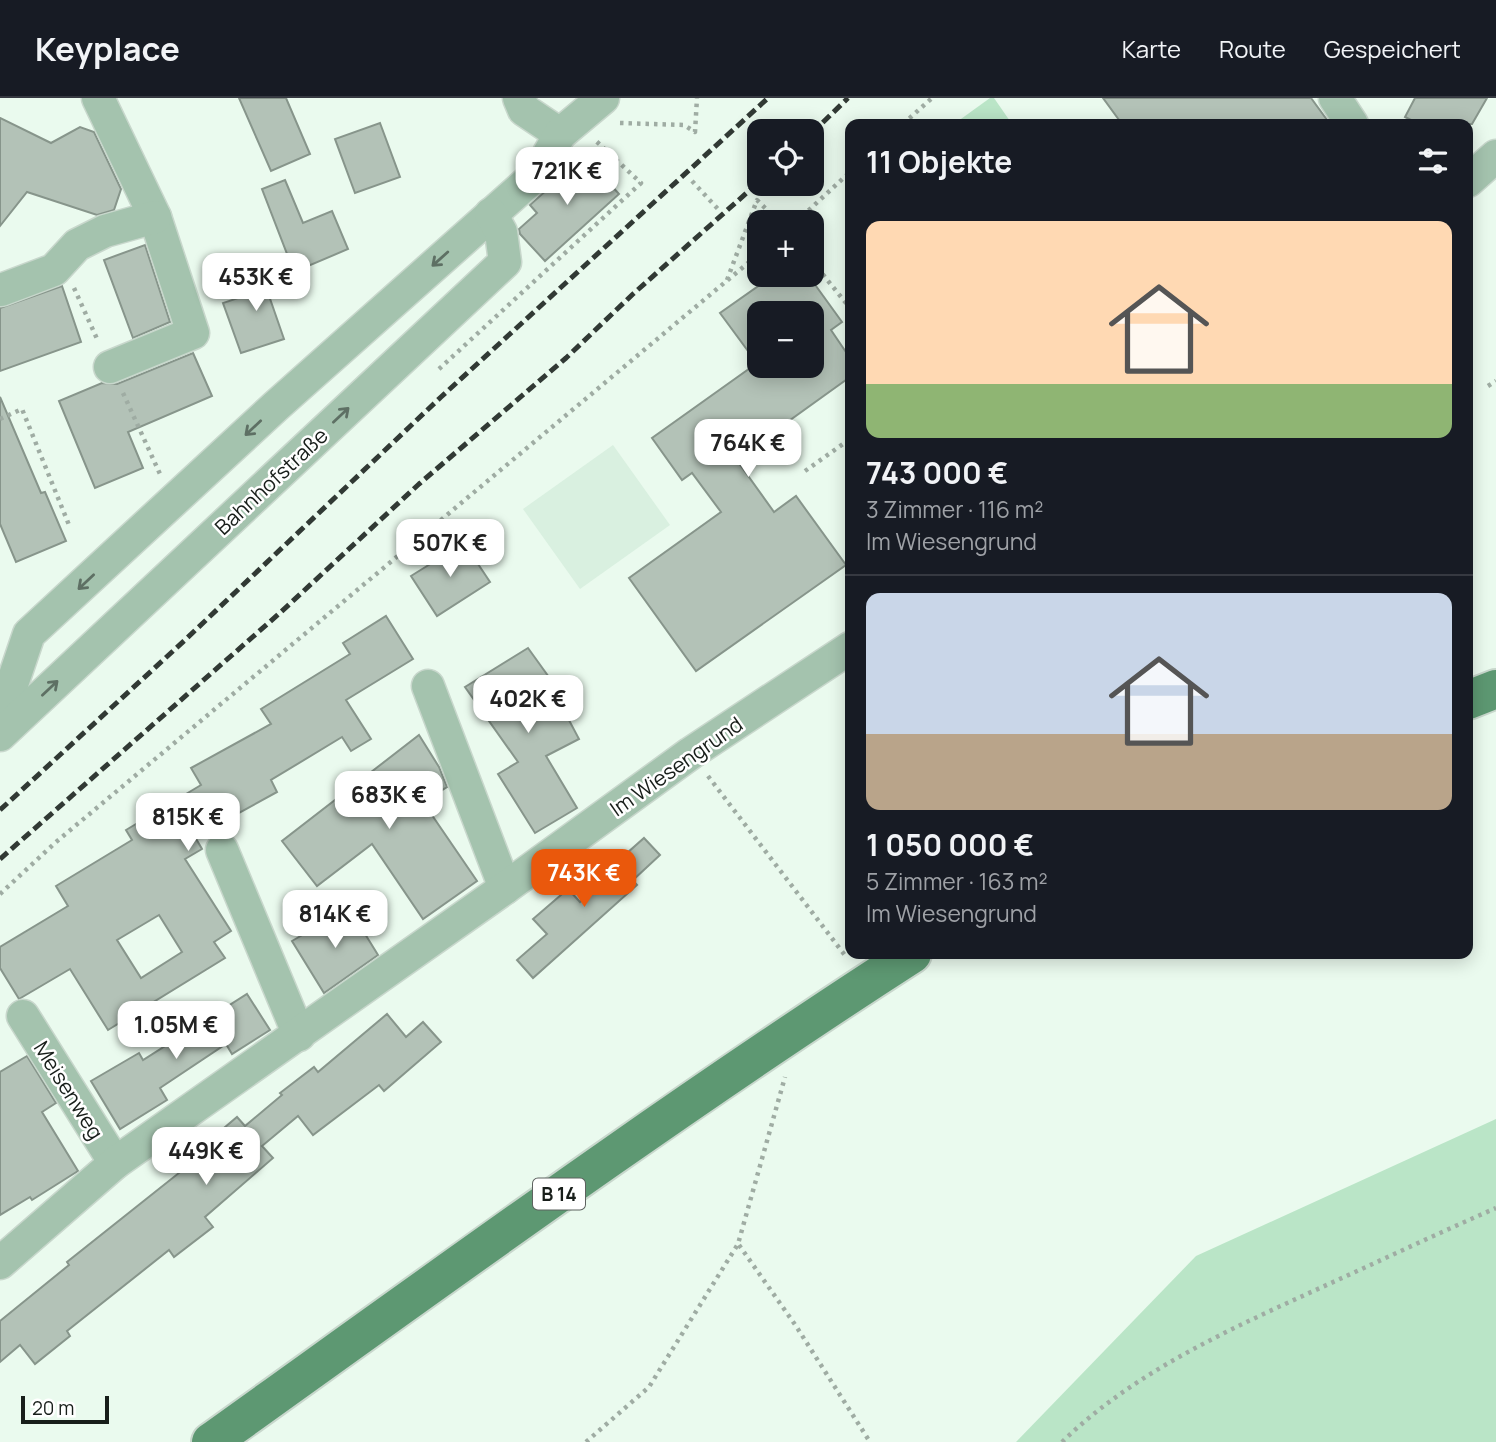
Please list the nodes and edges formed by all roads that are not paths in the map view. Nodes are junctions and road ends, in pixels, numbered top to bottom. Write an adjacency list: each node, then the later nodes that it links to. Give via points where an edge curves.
1 (99, 98): 9 (street)
2 (519, 98): 6 (street, via 524,110)
3 (1335, 98): 5 (street)
4 (611, 110): 6 (street)
5 (1349, 119)
6 (568, 128): 10 (street)
7 (1496, 156): 8 (street)
8 (1473, 177)
9 (155, 216): 11 (street, via 96,235 76,245 54,270); 12 (street, via 193,333)
10 (496, 223): 17 (street, one-way to 17, via 276,406 29,634); 18 (street, Bahnhofstraße, one-way to 10, via 505,262)
11 (1, 290)
12 (110, 367)
13 (845, 651): 20 (street, Im Wiesengrund, via 691,753)
14 (428, 686): 20 (street)
15 (1496, 689): 16 (main road)
16 (1473, 698)
17 (0, 720)
18 (0, 735)
19 (222, 850): 23 (street)
20 (505, 888): 23 (street, Im Wiesengrund)
21 (904, 959): 26 (main road, B 14, via 800,1026)
22 (23, 1016): 24 (street, Meisenweg)
23 (299, 1035): 24 (street, Im Wiesengrund)
24 (116, 1163): 25 (street, Im Wiesengrund)
25 (0, 1263)
26 (211, 1442)

